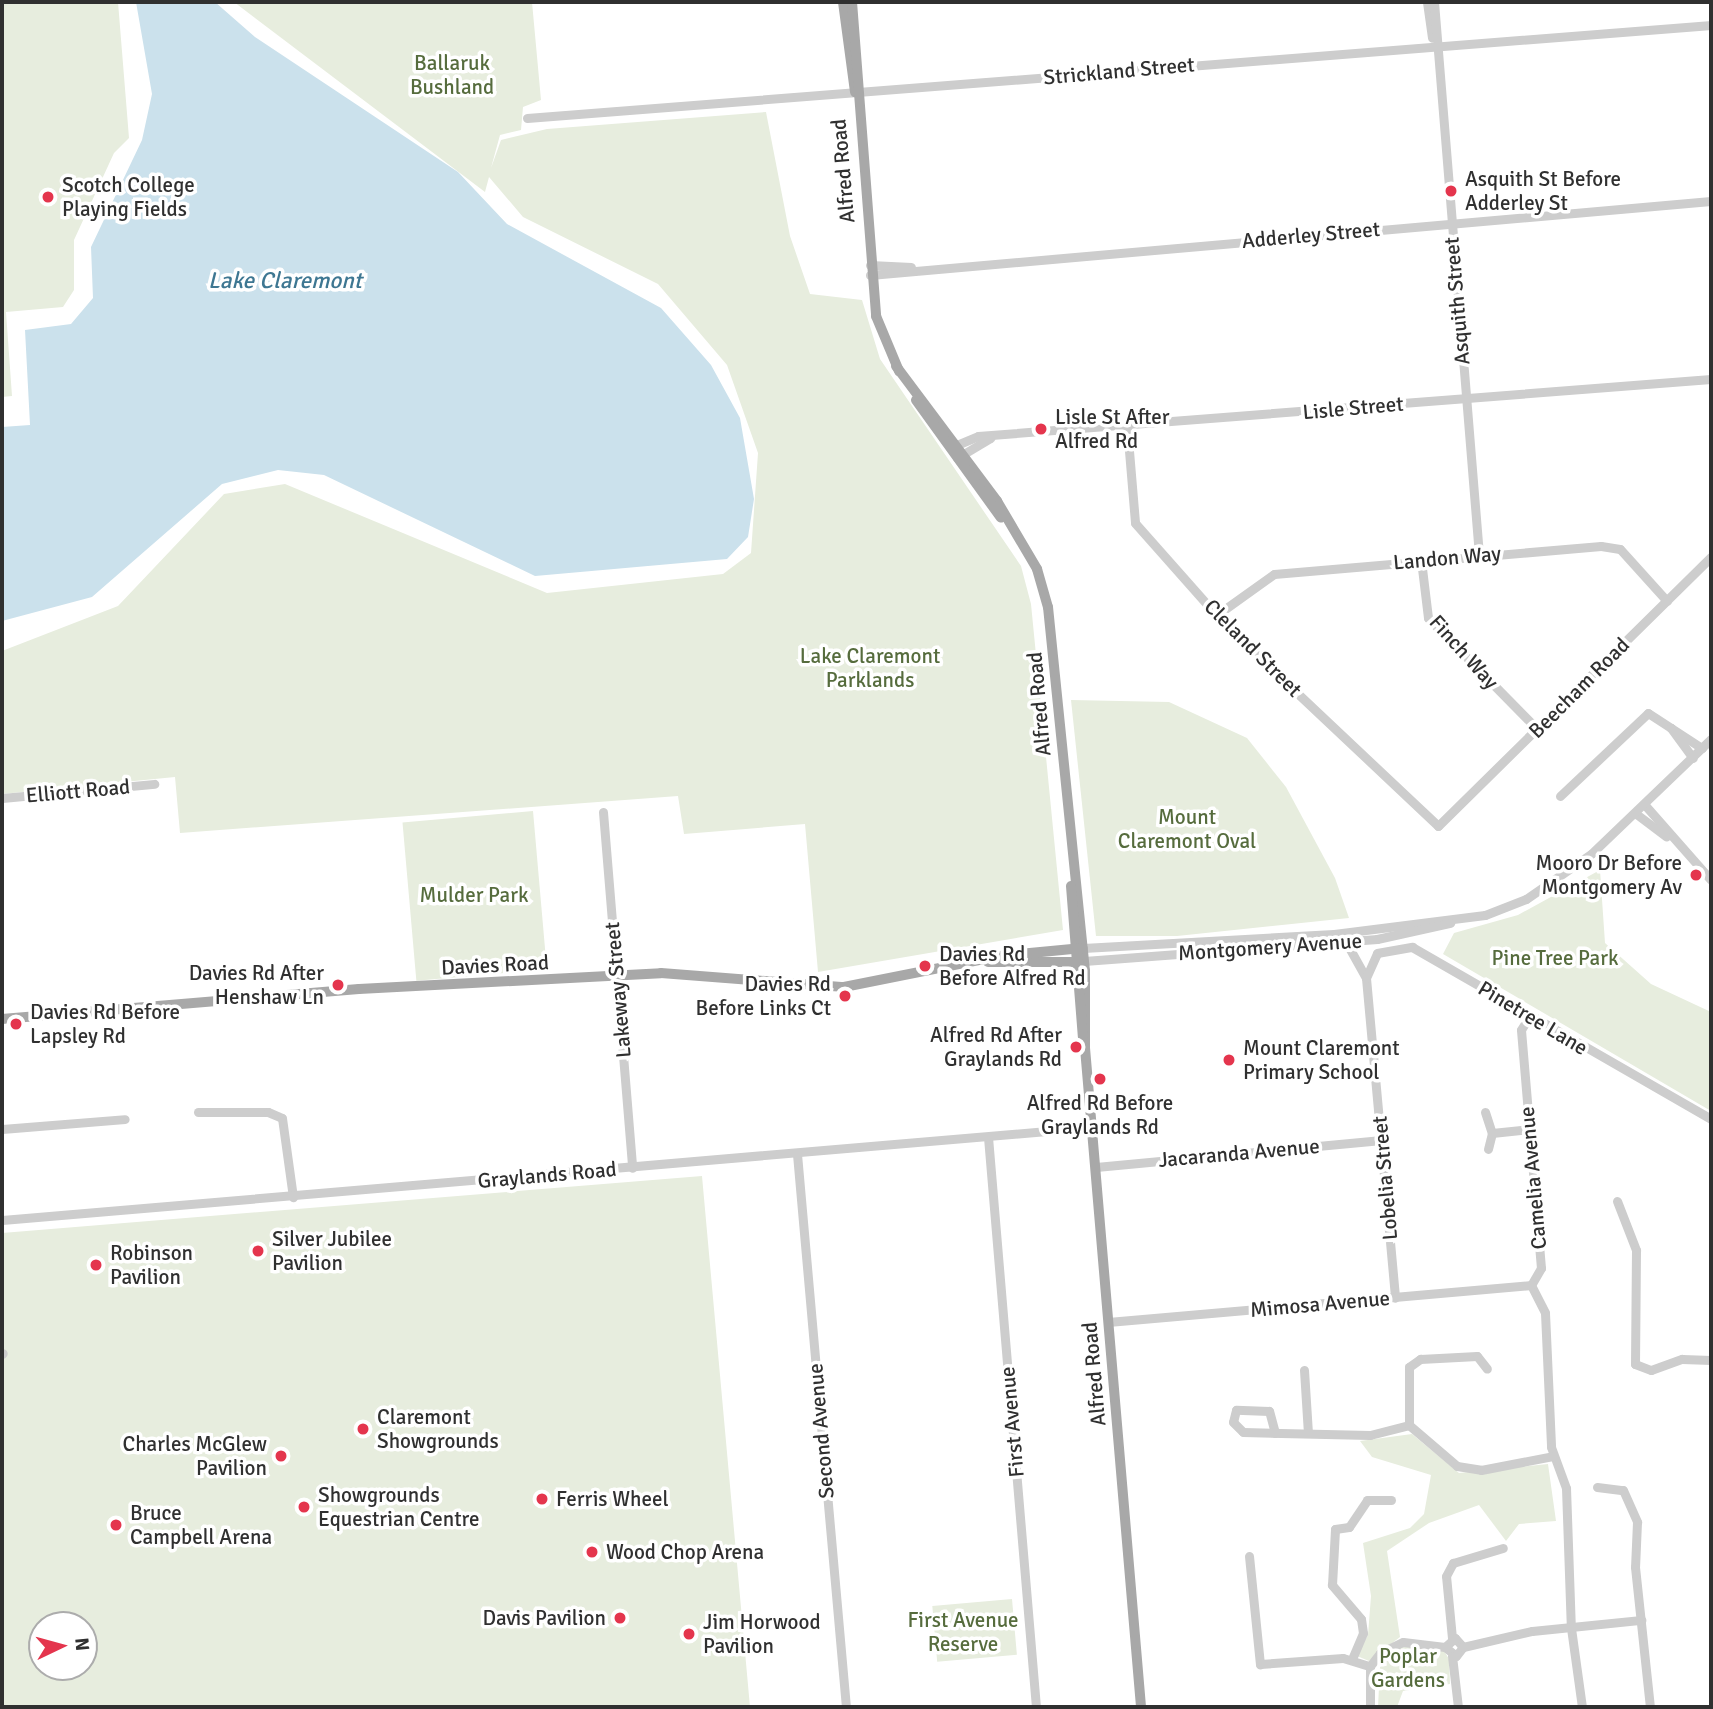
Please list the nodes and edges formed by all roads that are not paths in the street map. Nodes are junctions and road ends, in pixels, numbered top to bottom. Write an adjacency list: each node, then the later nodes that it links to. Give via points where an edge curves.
1 (843, 2): 7 (main road, Alfred Road)
2 (852, 2): 7 (main road, Alfred Road)
3 (1427, 2): 6 (street, Asquith Street)
4 (1433, 2): 6 (street, Asquith Street)
5 (1711, 25): 6 (street, Strickland Street)
6 (1435, 46): 7 (street, Strickland Street); 10 (street, Asquith Street)
7 (856, 94): 8 (street, Strickland Street); 11 (main road, Alfred Road)
8 (527, 118)
9 (1711, 201): 10 (street, Adderley Street)
10 (1450, 224): 11 (street, Adderley Street); 13 (street, Asquith Street)
11 (870, 270): 15 (main road, Alfred Road, via 882,340)
12 (1711, 379): 13 (street, Lisle Street)
13 (1466, 400): 14 (street, Lisle Street); 16 (street, Asquith Street)
14 (1127, 427): 15 (street, Lisle Street, via 995,437); 20 (street, Cleland Street, via 1135,523)
15 (957, 450): 36 (main road, Alfred Road, via 1037,569 1048,607)
16 (1479, 555): 18 (street, Landon Way); 19 (street, Landon Way, via 1620,548)
17 (1711, 557): 19 (street, Beecham Road)
18 (1421, 560): 20 (street, Landon Way, via 1274,574); 22 (street, Finch Way, via 1428,618)
19 (1667, 601): 22 (street, Beecham Road)
20 (1218, 614): 32 (street, Cleland Street, via 1438,826)
21 (1671, 728): 24 (street); 25 (street); 27 (street, via 1656,714 1644,714)
22 (1537, 729): 32 (street, Beecham Road)
23 (1711, 739): 24 (street, Montgomery Avenue)
24 (1703, 748): 25 (street, Montgomery Avenue)
25 (1693, 758): 29 (street, Montgomery Avenue)
26 (154, 784): 28 (street, Elliott Road)
27 (1560, 796)
28 (2, 798)
29 (1644, 804): 31 (street, Montgomery Avenue); 33 (street)
30 (603, 812): 39 (street, Lakeway Street)
31 (1635, 813): 33 (street); 35 (street, Montgomery Avenue, via 1526,899 1411,935)
32 (1447, 818)
33 (1667, 836): 34 (street)
34 (1711, 880)
35 (1337, 939): 36 (street, Montgomery Avenue); 38 (street, Montgomery Avenue); 40 (street, Lobelia Street, via 1355,948)
36 (1077, 948): 37 (main road, Davies Road); 38 (main road, Alfred Road)
37 (988, 962): 38 (main road, Davies Road); 39 (main road, Davies Road, via 844,987 694,973)
38 (1078, 962): 47 (main road, Alfred Road)
39 (617, 976): 42 (main road, Davies Road); 56 (street, Lakeway Street)
40 (1366, 978): 41 (street, Pinetree Lane, via 1377,953 1412,947); 52 (street, Lobelia Street)
41 (1529, 1017): 46 (street, Pinetree Lane); 49 (street, Camelia Avenue, via 1521,1030)
42 (2, 1019)
43 (198, 1112): 57 (street, via 268,1111 282,1118)
44 (1485, 1112): 50 (street)
45 (125, 1119): 48 (street)
46 (1711, 1119)
47 (1093, 1127): 51 (street, Graylands Road); 55 (main road, Alfred Road)
48 (2, 1129)
49 (1529, 1129): 50 (street); 60 (street, Camelia Avenue, via 1541,1268)
50 (1492, 1133): 53 (street)
51 (988, 1137): 54 (street, Graylands Road); 84 (street, First Avenue)
52 (1382, 1140): 55 (street, Jacaranda Avenue); 61 (street, Lobelia Street)
53 (1488, 1149)
54 (797, 1154): 56 (street, Graylands Road); 83 (street, Second Avenue)
55 (1096, 1167): 62 (main road, Alfred Road)
56 (632, 1168): 57 (street, Graylands Road)
57 (293, 1197): 59 (street, Graylands Road)
58 (1617, 1201): 63 (street, via 1636,1250 1635,1364 1651,1370 1682,1359)
59 (2, 1220)
60 (1531, 1285): 61 (street, Mimosa Avenue); 69 (street, via 1545,1313)
61 (1395, 1298): 62 (street, Mimosa Avenue)
62 (1108, 1322): 82 (main road, Alfred Road)
63 (1711, 1360)
64 (1487, 1369): 66 (street, via 1477,1356 1420,1359 1409,1367)
65 (1304, 1370): 68 (street)
66 (1409, 1426): 68 (street, via 1370,1435); 69 (street, via 1457,1466 1481,1470)
67 (1275, 1433): 67 (street, via 1243,1432 1233,1422 1236,1410 1269,1411); 68 (street)
68 (1308, 1433)
69 (1553, 1456): 75 (street, via 1566,1488)
70 (1597, 1487): 74 (street, via 1623,1490 1630,1498 1637,1522)
71 (1391, 1500): 80 (street, via 1367,1500 1349,1527 1335,1529 1332,1586 1362,1619)
72 (1503, 1548): 76 (street, via 1453,1563 1446,1576)
73 (1249, 1556): 80 (street, via 1261,1664)
74 (1641, 1620): 75 (street); 88 (street)
75 (1571, 1628): 78 (street); 87 (street)
76 (1452, 1639): 77 (street); 78 (street)
77 (1445, 1647): 79 (street); 81 (street, via 1402,1642)
78 (1463, 1647): 79 (street)
79 (1452, 1656): 86 (street)
80 (1352, 1659): 81 (street)
81 (1370, 1666): 85 (street)
82 (1142, 1704)
83 (846, 1707)
84 (1037, 1707)
85 (1370, 1707)
86 (1458, 1707)
87 (1582, 1707)
88 (1650, 1707)

